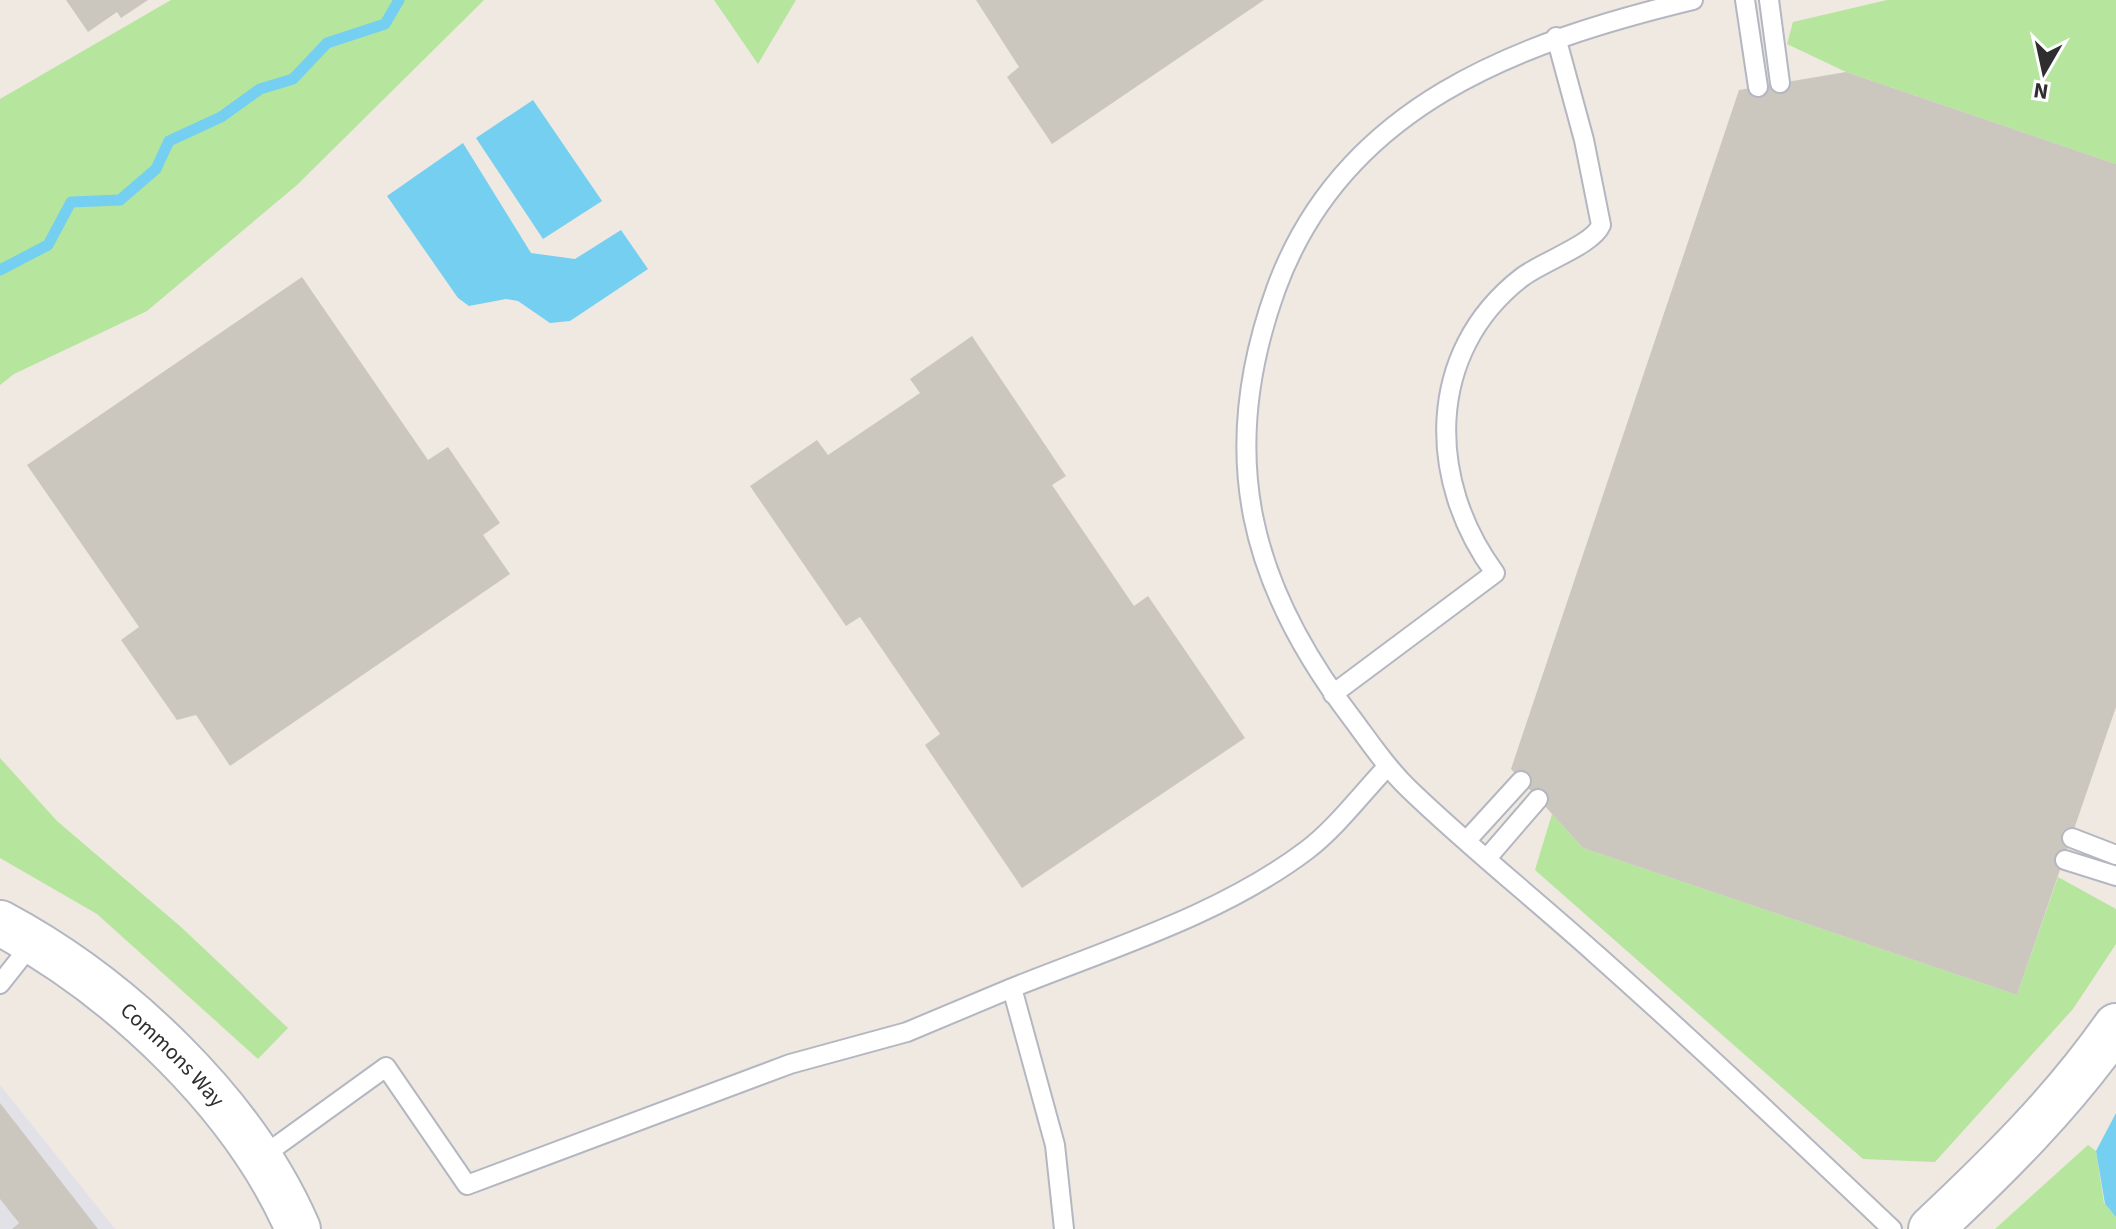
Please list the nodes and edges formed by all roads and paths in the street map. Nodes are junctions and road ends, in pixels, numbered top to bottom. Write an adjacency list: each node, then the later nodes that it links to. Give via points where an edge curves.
1 (1693, 0): 4 (lane)
2 (1745, 0): 7 (lane)
3 (1769, 0): 6 (lane)
4 (1617, 9): 5 (lane)
5 (1556, 37): 8 (lane, via 1462,79 1390,129 1321,206 1294,249 1269,308 1248,403 1249,495 1262,559 1278,601 1302,650); 8 (lane, via 1601,225 1592,239 1545,260 1496,301 1462,354 1446,419 1445,453 1461,518 1495,573)
6 (1780, 83)
7 (1758, 87)
8 (1333, 694): 9 (lane)
9 (1388, 766): 13 (lane); 20 (lane, via 1310,847 1281,868 1197,914)
10 (1521, 781): 13 (lane)
11 (1538, 799): 15 (lane)
12 (2072, 838): 14 (lane)
13 (1468, 839): 15 (lane)
14 (2116, 855)
15 (1488, 857): 25 (lane)
16 (2065, 860): 17 (lane)
17 (2116, 876)
18 (17, 932): 19 (lane); 22 (street, Commons Way, via 81,974 154,1035 208,1090)
19 (0, 984)
20 (1012, 988): 22 (lane, via 907,1032 790,1064 467,1185 386,1067); 24 (lane, via 1055,1145)
21 (2116, 1026): 26 (street, via 2013,1152)
22 (260, 1158): 23 (street, Commons Way)
23 (298, 1229)
24 (1064, 1229)
25 (1892, 1229)
26 (1931, 1229)

